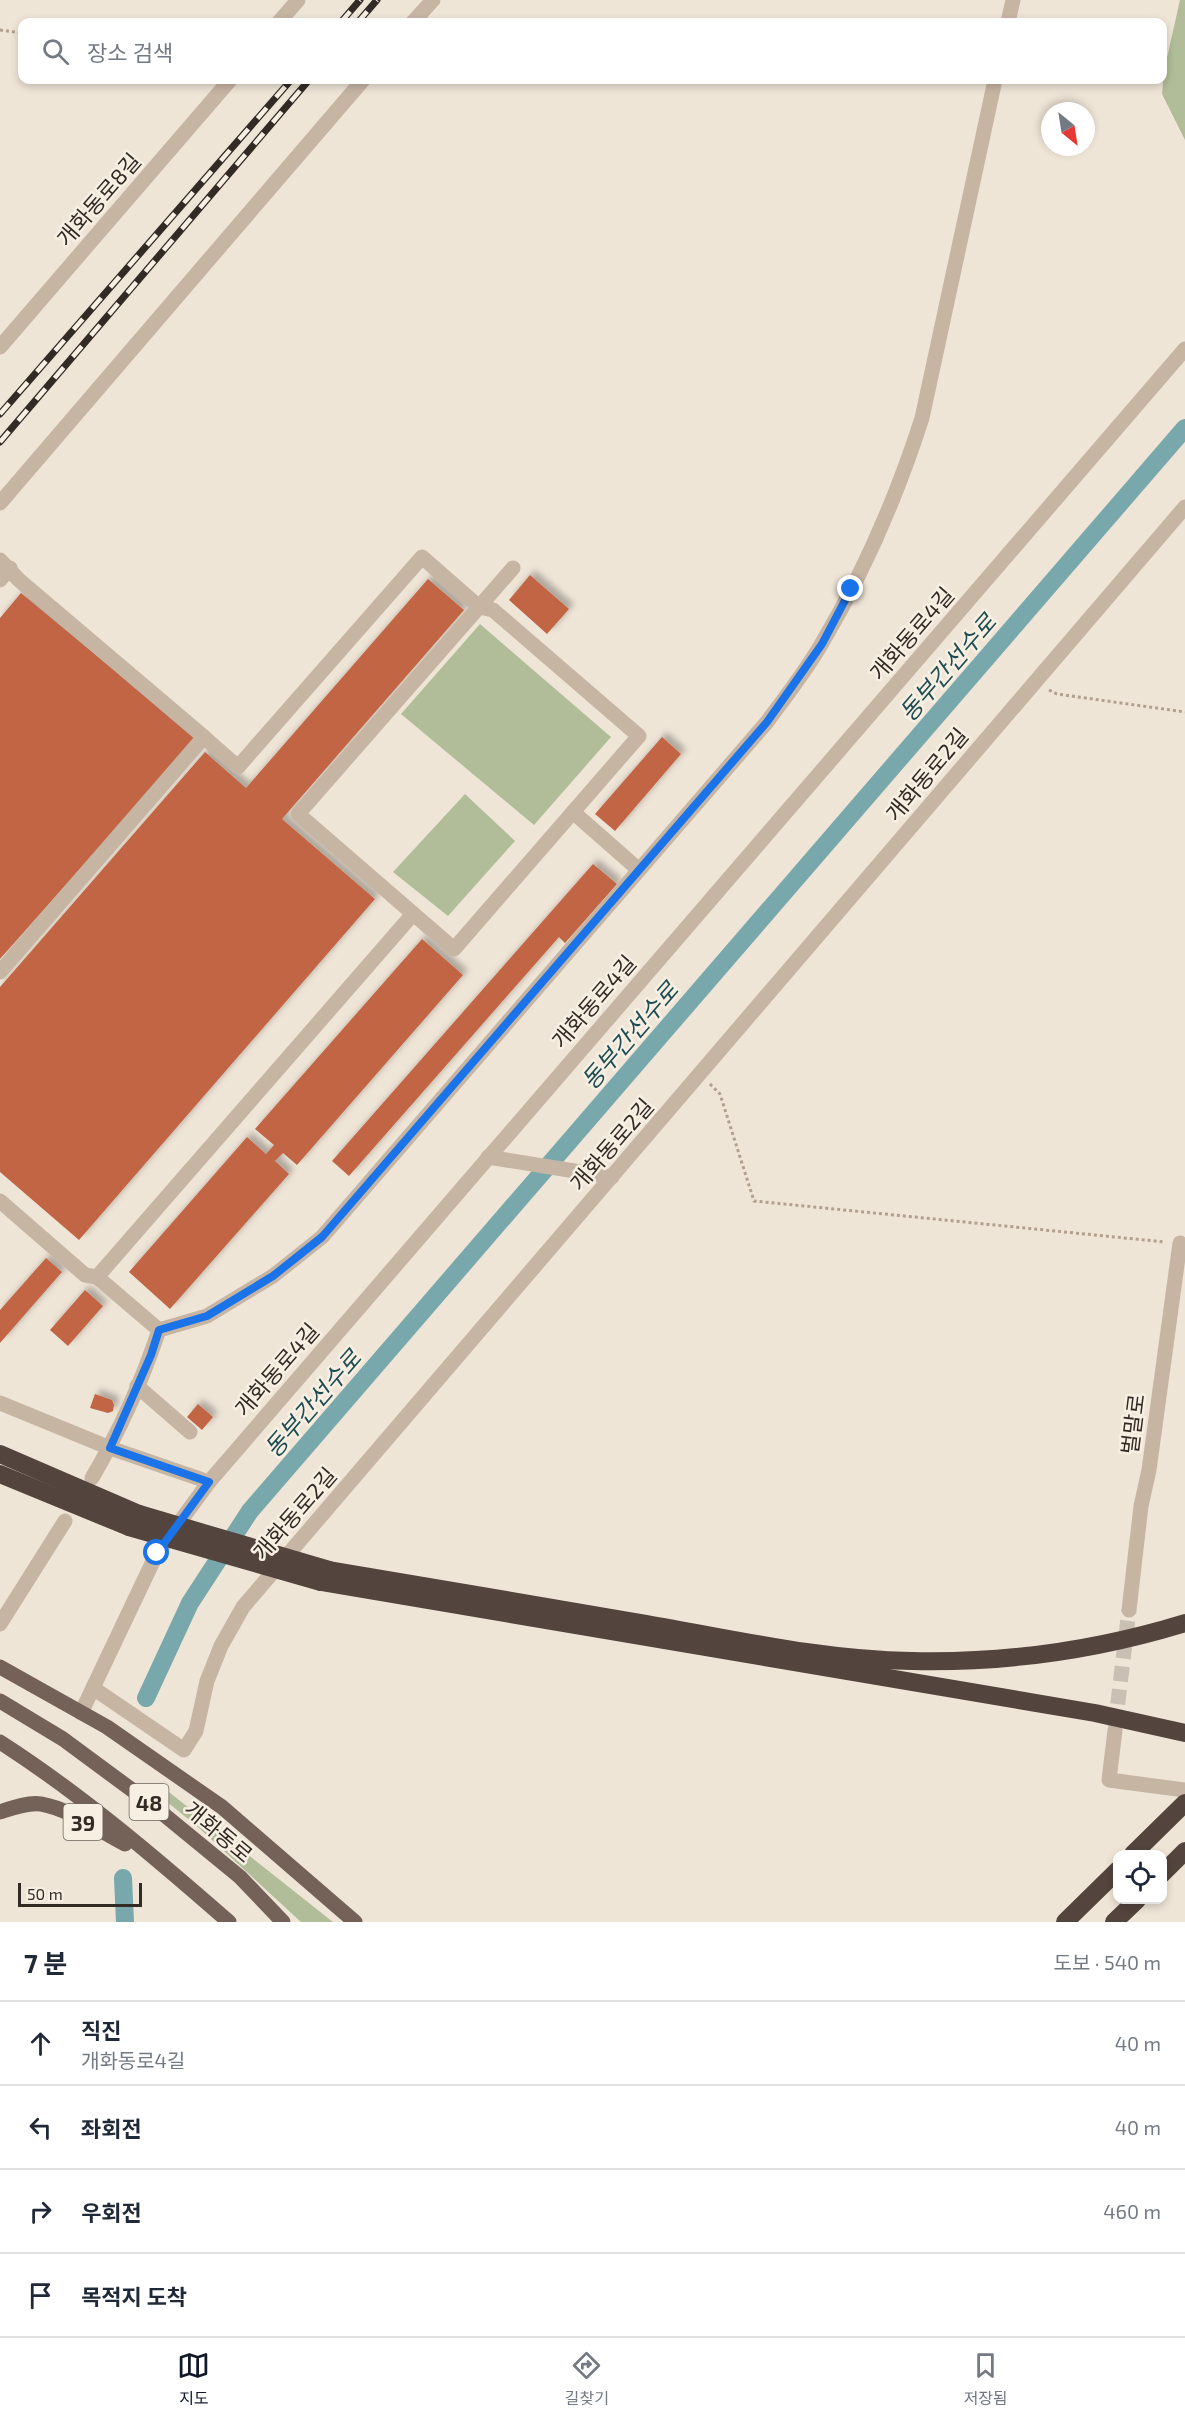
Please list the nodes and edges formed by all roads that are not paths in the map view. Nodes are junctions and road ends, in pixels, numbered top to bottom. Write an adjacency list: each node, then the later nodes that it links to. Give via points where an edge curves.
1 (298, 0): 4 (street)
2 (434, 0): 5 (street)
3 (1013, 0): 6 (street)
4 (282, 18)
5 (417, 18)
6 (1009, 18)
7 (227, 84): 10 (street, 개화동로8길)
8 (360, 84): 12 (street)
9 (994, 84): 19 (street, via 922,418 882,527 803,673 767,722)
10 (0, 347)
11 (1185, 349): 22 (street, 개화동로4길)
12 (0, 503)
13 (1185, 507): 23 (street, 개화동로2길)
14 (513, 568): 16 (street)
15 (3, 569): 17 (street)
16 (479, 607): 17 (street, via 422,557 238,767); 18 (street, via 493,610 639,736); 20 (street, via 298,814)
17 (204, 737): 21 (street)
18 (573, 812): 19 (street); 20 (street, via 454,949)
19 (639, 870): 27 (street, via 322,1237 273,1276 207,1316)
20 (413, 914): 26 (street)
21 (0, 972)
22 (488, 1157): 23 (street); 35 (street, 개화동로4길)
23 (612, 1177): 43 (street, 개화동로2길, via 243,1607 221,1646 207,1681 196,1731 184,1750)
24 (0, 1201): 26 (street, via 85,1275)
25 (1180, 1243): 39 (street, 벌말로)
26 (97, 1277): 27 (street)
27 (159, 1330): 28 (street)
28 (137, 1386): 30 (street); 31 (street)
29 (0, 1403): 31 (street)
30 (190, 1432)
31 (110, 1448): 34 (street); 35 (street)
32 (0, 1455): 37 (highway)
33 (0, 1474): 37 (highway)
34 (92, 1478)
35 (209, 1482): 43 (street, 개화동로4길, via 157,1553)
36 (65, 1521): 41 (street)
37 (134, 1521): 38 (highway, bridge)
38 (325, 1576): 40 (highway, via 806,1651 911,1661 1068,1651 1148,1635); 47 (highway, via 1083,1711)
39 (1129, 1610)
40 (1185, 1623)
41 (0, 1624)
42 (0, 1667): 45 (main road)
43 (93, 1688): 45 (street, 개화동로4길)
44 (0, 1701): 59 (main road, 개화동로 / 48, via 63,1739 151,1804 240,1877)
45 (81, 1713): 60 (main road, via 222,1807)
46 (1115, 1730): 49 (street, via 1109,1780)
47 (1185, 1733)
48 (0, 1742): 54 (main road, 48)
49 (1185, 1790)
50 (1185, 1803): 52 (highway)
51 (0, 1812): 54 (main road, 39, via 40,1804)
52 (1137, 1850)
53 (1185, 1851): 55 (highway)
54 (160, 1862): 58 (main road, 48)
55 (1167, 1869)
56 (1113, 1875): 61 (highway)
57 (1132, 1904): 62 (highway)
58 (229, 1922)
59 (283, 1922)
60 (355, 1922)
61 (1065, 1922)
62 (1114, 1922)

